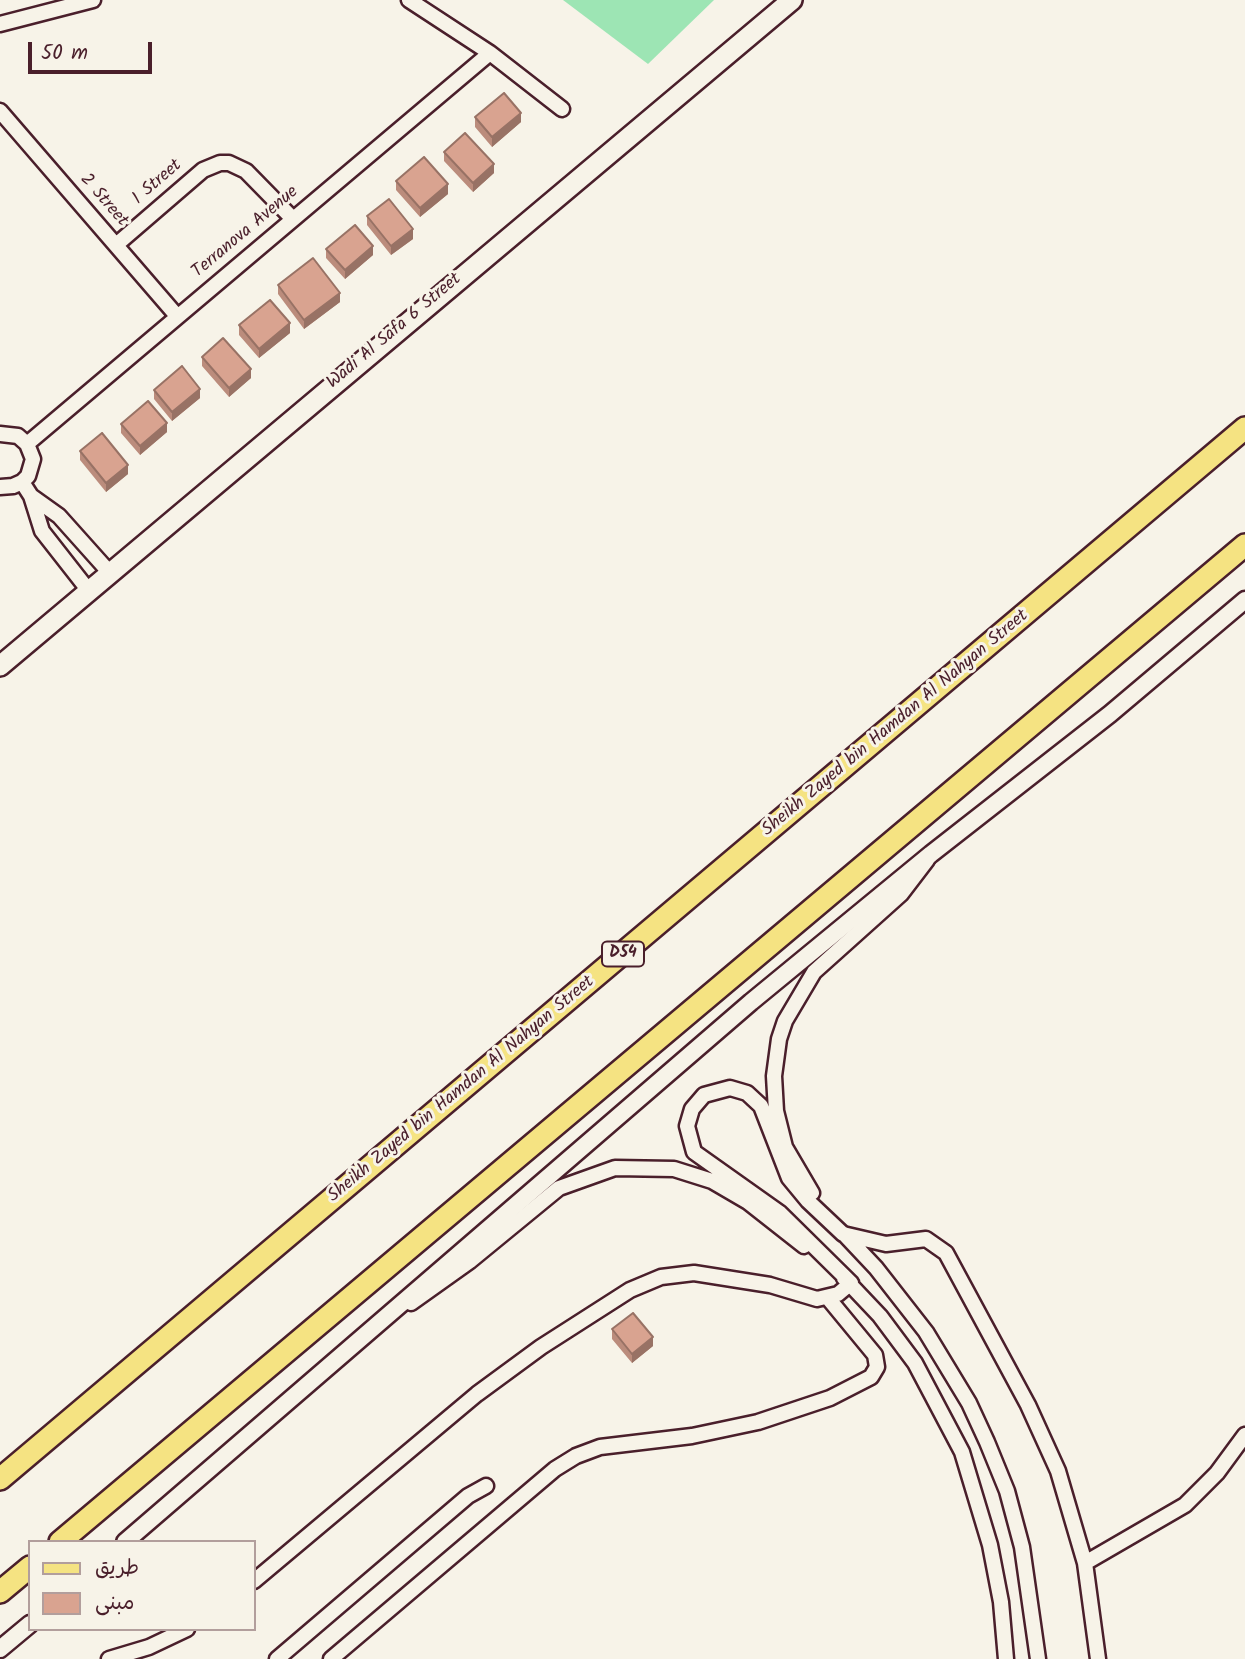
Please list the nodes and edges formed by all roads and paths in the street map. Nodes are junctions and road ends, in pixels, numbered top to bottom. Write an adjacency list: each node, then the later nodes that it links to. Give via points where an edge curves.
1 (93, 0): 4 (street)
2 (409, 0): 5 (street)
3 (792, 0): 20 (main road, Wadi Al Safa 6 Street)
4 (0, 24)
5 (490, 53): 6 (street); 8 (street, Terranova Avenue)
6 (562, 109)
7 (0, 111): 9 (street, 2 Street)
8 (293, 219): 9 (street, 1 Street, via 246,171 220,163 203,170); 10 (street, Terranova Avenue)
9 (116, 245): 10 (street, 2 Street)
10 (177, 316): 13 (street, Terranova Avenue)
11 (1245, 428): 30 (main road, Sheikh Zayed bin Hamdan Al Nahyan Street / D54)
12 (0, 435): 13 (street, via 18,436)
13 (27, 444): 14 (street, via 32,468)
14 (22, 482): 15 (street); 16 (street)
15 (0, 487)
16 (36, 499): 18 (street); 19 (street, via 42,531)
17 (1245, 545): 32 (main road)
18 (86, 546): 19 (street); 20 (street)
19 (66, 563): 21 (street)
20 (110, 573): 21 (main road, Wadi Al Safa 6 Street)
21 (89, 591): 23 (main road, Wadi Al Safa 6 Street)
22 (1245, 600): 24 (street, via 1110,714)
23 (0, 666)
24 (930, 853): 25 (street, via 901,894 814,972 793,1004 779,1039 774,1092 785,1147 802,1179); 28 (street)
25 (844, 1234): 26 (street, via 789,1178 755,1099 739,1090 721,1088 697,1101 687,1126 694,1152 780,1213); 34 (street, via 887,1244 926,1239 946,1253 1044,1437); 45 (street, via 926,1332 987,1442 1022,1547)
26 (851, 1283): 27 (street); 28 (street, via 730,1190 684,1171 635,1166 596,1173 559,1188 439,1284); 44 (street, via 915,1363 962,1452 990,1545 1002,1602)
27 (828, 1298): 36 (street, via 694,1273 661,1277 630,1290 477,1394); 43 (street, via 875,1355 877,1367 871,1377 831,1398 758,1422 692,1436 612,1445 576,1456)
28 (374, 1326): 33 (street)
29 (1245, 1436): 34 (street, via 1185,1505)
30 (0, 1479)
31 (486, 1486): 42 (street, via 468,1496)
32 (62, 1540)
33 (127, 1540)
34 (1086, 1563): 46 (street)
35 (28, 1569): 37 (main road)
36 (256, 1579)
37 (0, 1592)
38 (28, 1626): 40 (street)
39 (183, 1631): 41 (street)
40 (0, 1649)
41 (109, 1659)
42 (277, 1659)
43 (331, 1659)
44 (1006, 1659)
45 (1038, 1659)
46 (1098, 1659)

